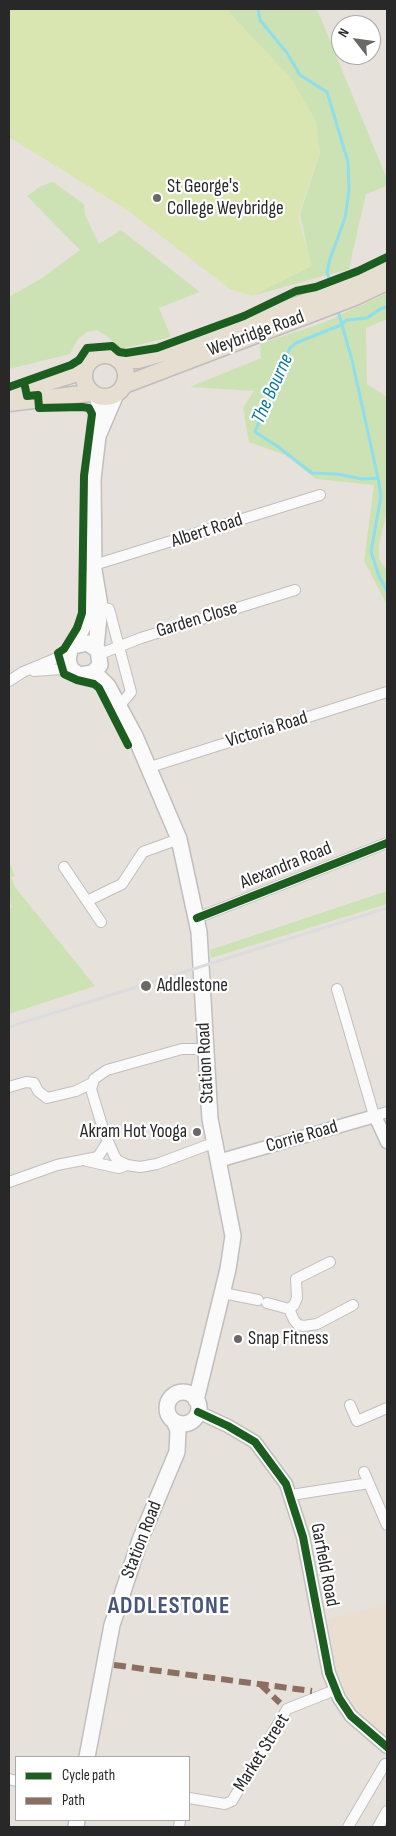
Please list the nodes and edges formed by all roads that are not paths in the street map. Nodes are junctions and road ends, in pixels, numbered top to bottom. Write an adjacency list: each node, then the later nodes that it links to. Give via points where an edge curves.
1 (387, 266): 3 (main road, Weybridge Road, via 328,294 170,351 138,360)
2 (387, 282): 5 (main road, Weybridge Road)
3 (119, 360): 4 (main road, via 99,356 89,362); 5 (main road, via 125,372)
4 (84, 371): 6 (main road); 7 (main road, via 84,383)
5 (120, 389): 7 (main road); 9 (main road)
6 (9, 394)
7 (93, 395): 8 (main road); 9 (main road, via 102,415)
8 (9, 403)
9 (101, 428): 11 (main road, via 95,447 92,479)
10 (320, 495): 11 (street, Albert Road)
11 (94, 568): 13 (main road, via 88,589)
12 (295, 590): 14 (street, Garden Close)
13 (94, 606): 14 (street, via 109,609); 15 (main road); 16 (main road)
14 (118, 647): 16 (street, Garden Close); 20 (street, via 131,692)
15 (71, 650): 16 (main road, via 87,643); 16 (main road, via 69,665); 17 (street)
16 (92, 663): 17 (street); 20 (main road, Station Road)
17 (23, 672): 18 (street)
18 (9, 681)
19 (387, 692): 21 (street, Victoria Road)
20 (119, 703): 21 (main road, Station Road)
21 (147, 768): 22 (main road, Station Road)
22 (179, 839): 25 (street, via 143,852 122,884); 26 (main road, Station Road)
23 (387, 843): 26 (street, Alexandra Road)
24 (64, 867): 25 (street)
25 (87, 901): 27 (street)
26 (197, 918): 29 (main road, Station Road)
27 (101, 922)
28 (337, 989): 33 (street)
29 (205, 1042): 30 (street); 30 (street); 36 (main road, Station Road)
30 (182, 1049): 31 (street, via 107,1070)
31 (92, 1083): 32 (street, via 76,1091 47,1098 38,1092 34,1083); 34 (street, via 92,1096)
32 (9, 1087)
33 (381, 1114): 35 (street); 38 (street, Corrie Road)
34 (108, 1142): 37 (street, via 98,1157); 39 (street, via 117,1160)
35 (387, 1142)
36 (213, 1143): 38 (main road, Station Road); 39 (street, via 157,1164)
37 (87, 1161): 39 (street, via 119,1168); 40 (street, via 57,1166)
38 (218, 1161): 42 (main road, Station Road, via 233,1236)
39 (127, 1165)
40 (9, 1182)
41 (330, 1262): 44 (street, via 296,1279 297,1298)
42 (223, 1293): 44 (street); 45 (main road, Station Road)
43 (354, 1305): 44 (street, via 317,1324 304,1326 298,1325)
44 (288, 1309)
45 (193, 1401): 48 (main road, via 195,1419); 48 (main road, via 175,1395 168,1402 168,1412); 51 (street, Garfield Road, via 255,1442)
46 (350, 1405): 47 (street, via 357,1421)
47 (387, 1408)
48 (180, 1423): 55 (main road, Station Road, via 177,1452 140,1540 112,1624)
49 (364, 1472): 50 (street)
50 (369, 1483): 51 (street); 52 (street)
51 (292, 1495): 53 (street, Garfield Road)
52 (387, 1525)
53 (335, 1690): 54 (street, Garfield Road, via 357,1723); 57 (street, Market Street, via 287,1709 232,1801 225,1804)
54 (387, 1747)
55 (86, 1756)
56 (385, 1764): 59 (street)
57 (190, 1798)
58 (387, 1811): 60 (street)
59 (348, 1827)
60 (378, 1827)

